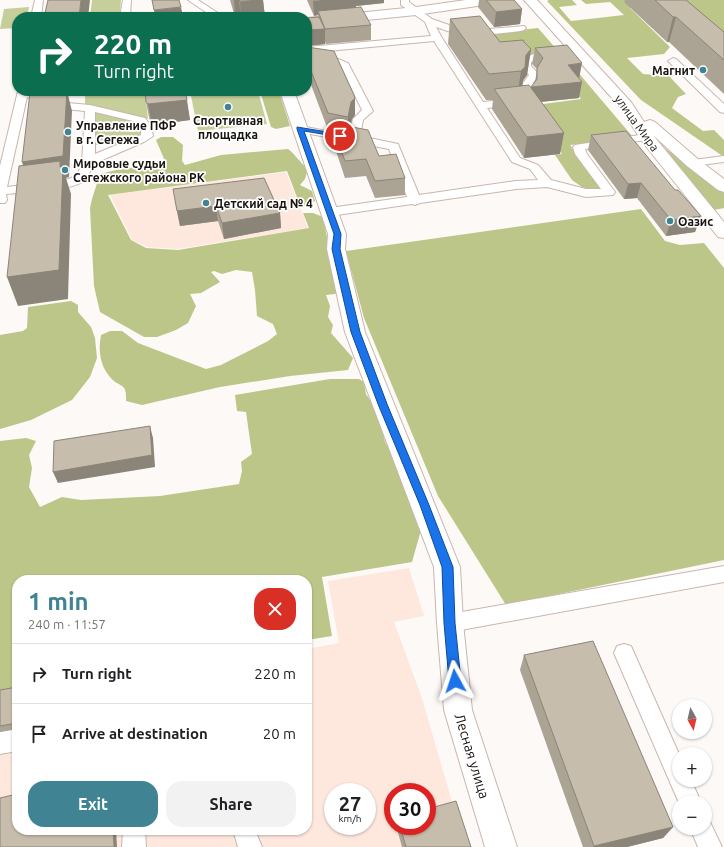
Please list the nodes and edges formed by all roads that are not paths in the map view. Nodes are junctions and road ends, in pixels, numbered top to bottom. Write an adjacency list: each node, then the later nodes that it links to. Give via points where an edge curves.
1 (39, 0): 8 (lane)
2 (127, 0): 9 (lane)
3 (192, 0): 10 (lane)
4 (406, 0): 7 (lane, via 404,3)
5 (491, 0): 7 (street)
6 (530, 0): 16 (street, улица Мира)
7 (416, 11): 11 (street); 12 (lane)
8 (37, 12)
9 (126, 12)
10 (211, 12)
11 (312, 21)
12 (430, 21): 13 (lane, via 465,34); 14 (lane)
13 (521, 28)
14 (437, 38): 15 (lane); 22 (lane)
15 (312, 50)
16 (580, 54): 22 (lane, via 536,56 526,61 526,67 534,74 528,83 530,91 526,99 520,102); 23 (street, улица Мира)
17 (312, 58): 28 (lane, via 332,60 345,65 368,111 358,119)
18 (673, 61): 25 (lane)
19 (22, 96): 34 (lane)
20 (34, 96): 24 (lane, via 54,105)
21 (289, 96): 26 (street, Лесная улица)
22 (480, 105): 32 (lane, via 516,160 534,167)
23 (626, 105): 27 (street, улица Мира); 31 (street)
24 (90, 108): 30 (lane); 30 (lane, via 141,120 146,126 148,136)
25 (724, 110)
26 (300, 129): 28 (lane); 37 (street, Лесная улица)
27 (646, 137): 32 (lane, via 579,147 581,154 609,192 586,193); 38 (street, улица Мира)
28 (354, 138): 36 (lane, via 394,146)
29 (724, 159): 31 (lane)
30 (88, 162): 34 (lane, via 84,175 75,182)
31 (693, 163): 33 (street)
32 (547, 183): 36 (lane, via 516,185)
33 (724, 187)
34 (0, 193): 35 (lane)
35 (0, 201)
36 (415, 201): 37 (lane)
37 (330, 212): 41 (street, Лесная улица, via 337,234 336,249 355,332 447,567)
38 (718, 215): 39 (street, улица Мира)
39 (724, 233)
40 (724, 574): 41 (lane)
41 (450, 623): 51 (street, Лесная улица, via 458,710)
42 (624, 654): 45 (lane)
43 (12, 741): 44 (lane)
44 (0, 743)
45 (672, 763)
46 (134, 835): 49 (lane)
47 (246, 835): 50 (lane)
48 (704, 835): 52 (lane)
49 (134, 847)
50 (250, 847)
51 (501, 847)
52 (710, 847)

